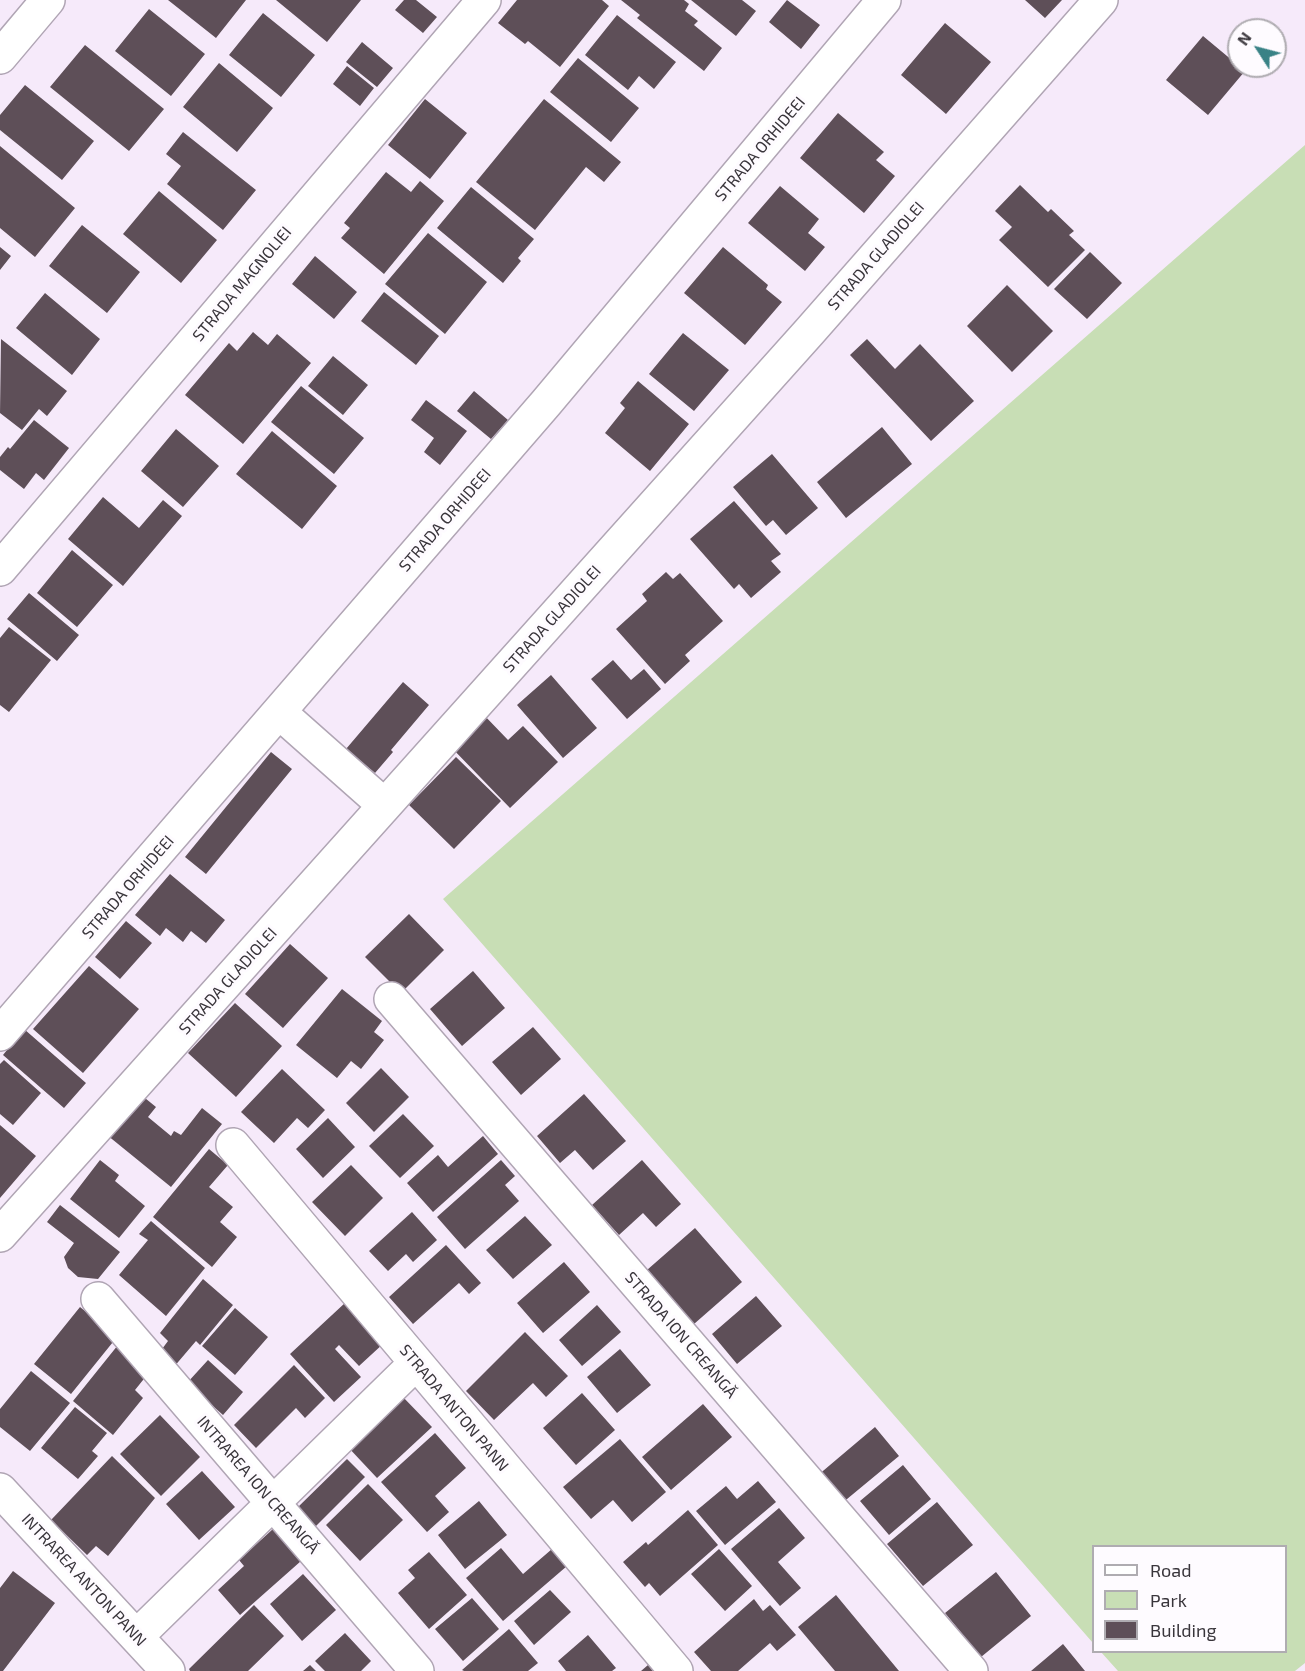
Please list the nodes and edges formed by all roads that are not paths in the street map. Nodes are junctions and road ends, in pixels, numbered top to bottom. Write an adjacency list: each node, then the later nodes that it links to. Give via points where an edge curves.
1 (48, 0): 5 (street)
2 (484, 0): 6 (street, STRADA MAGNOLIEI)
3 (884, 0): 7 (street, STRADA ORHIDEEI, via 546,403)
4 (1101, 0): 8 (street, STRADA GLADIOLEI)
5 (0, 57)
6 (0, 569)
7 (279, 712): 8 (street); 10 (street, STRADA ORHIDEEI)
8 (384, 806): 12 (street, STRADA GLADIOLEI)
9 (391, 999): 21 (street, STRADA ION CREANGĂ)
10 (0, 1034)
11 (233, 1145): 14 (street, STRADA ANTON PANN)
12 (0, 1235)
13 (98, 1299): 16 (street, INTRAREA ION CREANGĂ)
14 (416, 1364): 16 (street); 20 (street, STRADA ANTON PANN)
15 (0, 1490): 17 (street, INTRAREA ANTON PANN)
16 (273, 1502): 17 (street); 19 (street, INTRAREA ION CREANGĂ)
17 (137, 1636): 18 (street, INTRAREA ANTON PANN)
18 (168, 1671)
19 (417, 1671)
20 (676, 1671)
21 (972, 1671)

